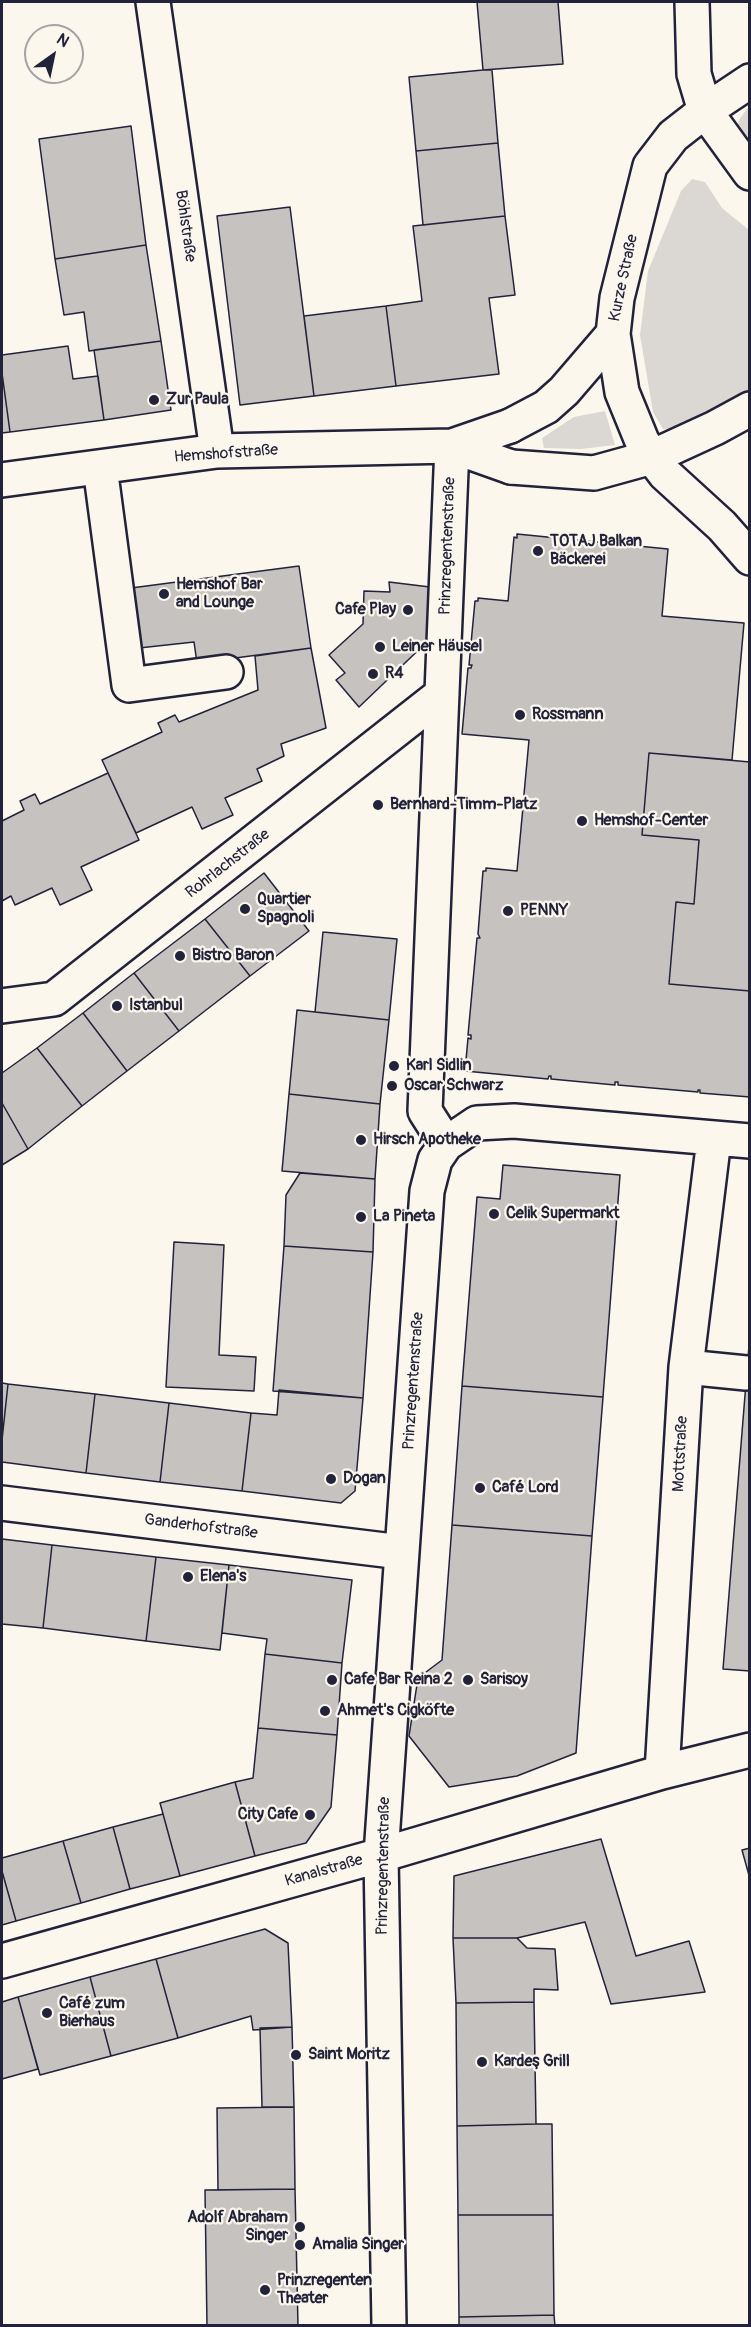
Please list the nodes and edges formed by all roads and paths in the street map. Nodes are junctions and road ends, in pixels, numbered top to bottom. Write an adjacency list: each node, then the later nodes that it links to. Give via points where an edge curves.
1 (153, 2): 9 (street, Böhlstraße)
2 (692, 2): 4 (street, via 694,74)
3 (750, 81): 4 (street)
4 (705, 111): 5 (street); 6 (street, Kurze Straße, via 674,136 650,166 617,298)
5 (750, 174)
6 (613, 334): 8 (street, Hemshofstraße, via 546,407 510,426); 10 (street, Kurze Straße, via 622,392)
7 (750, 409): 10 (street)
8 (452, 446): 9 (street, Hemshofstraße); 10 (street, Hemshofstraße, via 511,467 594,473); 15 (street, Prinzregentenstraße)
9 (217, 451): 11 (street, Hemshofstraße)
10 (651, 457): 13 (street, Kurze Straße)
11 (100, 467): 12 (street, Hemshofstraße); 14 (street, via 129,685)
12 (2, 480)
13 (750, 558)
14 (226, 672)
15 (442, 694): 16 (street, Rohrlachstraße, via 54,999); 19 (street, Prinzregentenstraße, via 425,1111)
16 (2, 1006)
17 (714, 1139): 18 (street); 19 (street, via 514,1121 477,1124); 20 (street, Mottstraße)
18 (750, 1141)
19 (446, 1144): 23 (street, Prinzregentenstraße, via 435,1160 428,1191)
20 (686, 1368): 21 (street); 25 (street, Mottstraße)
21 (746, 1373)
22 (2, 1503): 23 (street, Ganderhofstraße)
23 (401, 1552): 26 (street, Prinzregentenstraße)
24 (750, 1750): 25 (street, Kanalstraße)
25 (662, 1772): 26 (street, Kanalstraße)
26 (381, 1855): 27 (street, Kanalstraße); 28 (street, Prinzregentenstraße)
27 (2, 1961)
28 (389, 2325)

